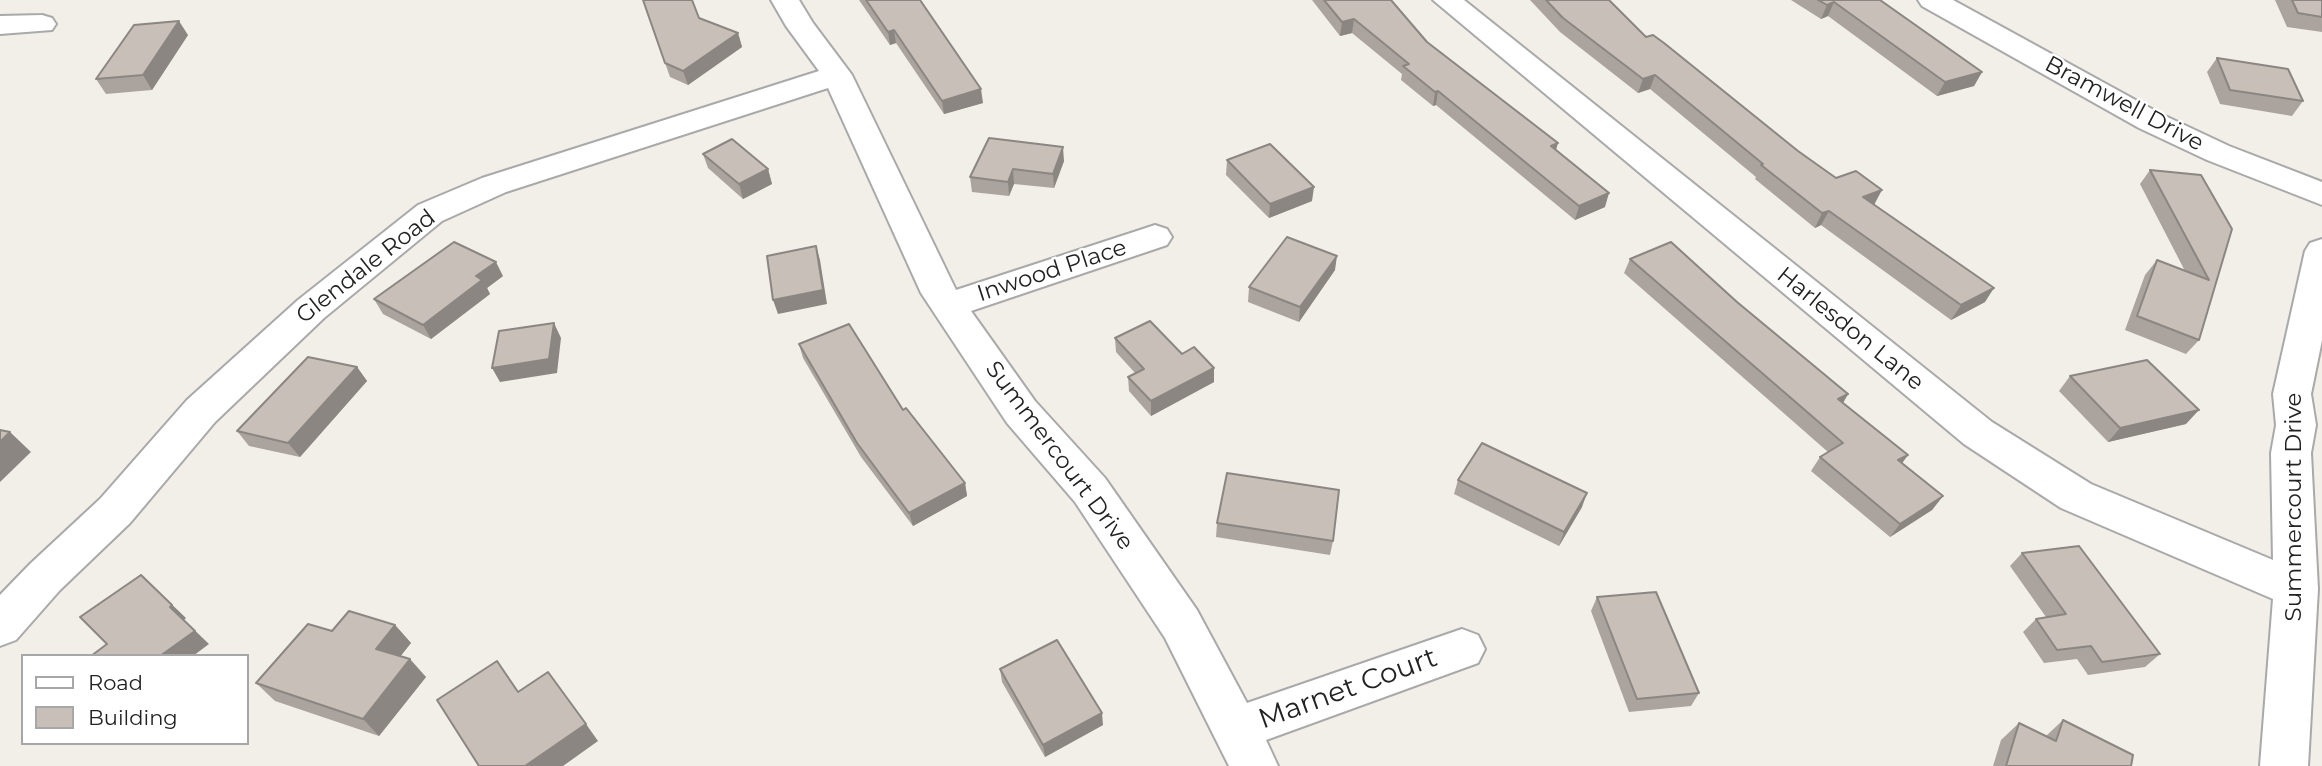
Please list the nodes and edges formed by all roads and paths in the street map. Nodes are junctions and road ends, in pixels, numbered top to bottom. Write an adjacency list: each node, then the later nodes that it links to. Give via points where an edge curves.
1 (785, 0): 6 (street, Summercourt Drive)
2 (1447, 0): 11 (street, Harlesdon Lane, via 1978,433 2076,496)
3 (1932, 0): 7 (street, Bramwell Drive, via 2150,121)
4 (42, 24): 5 (street)
5 (0, 25)
6 (837, 75): 10 (street, Summercourt Drive, via 925,267); 12 (street, Glendale Road, via 494,185 430,213 311,309 201,411 115,511)
7 (2322, 194)
8 (1155, 237): 10 (street, Inwood Place)
9 (2322, 251): 11 (street, Summercourt Drive, via 2292,394)
10 (949, 305): 14 (street, Summercourt Drive, via 1021,412 1090,490 1181,624)
11 (2296, 589): 15 (street, Summercourt Drive)
12 (0, 626)
13 (1462, 649): 14 (street, Marnet Court)
14 (1244, 748)
15 (2284, 766)

